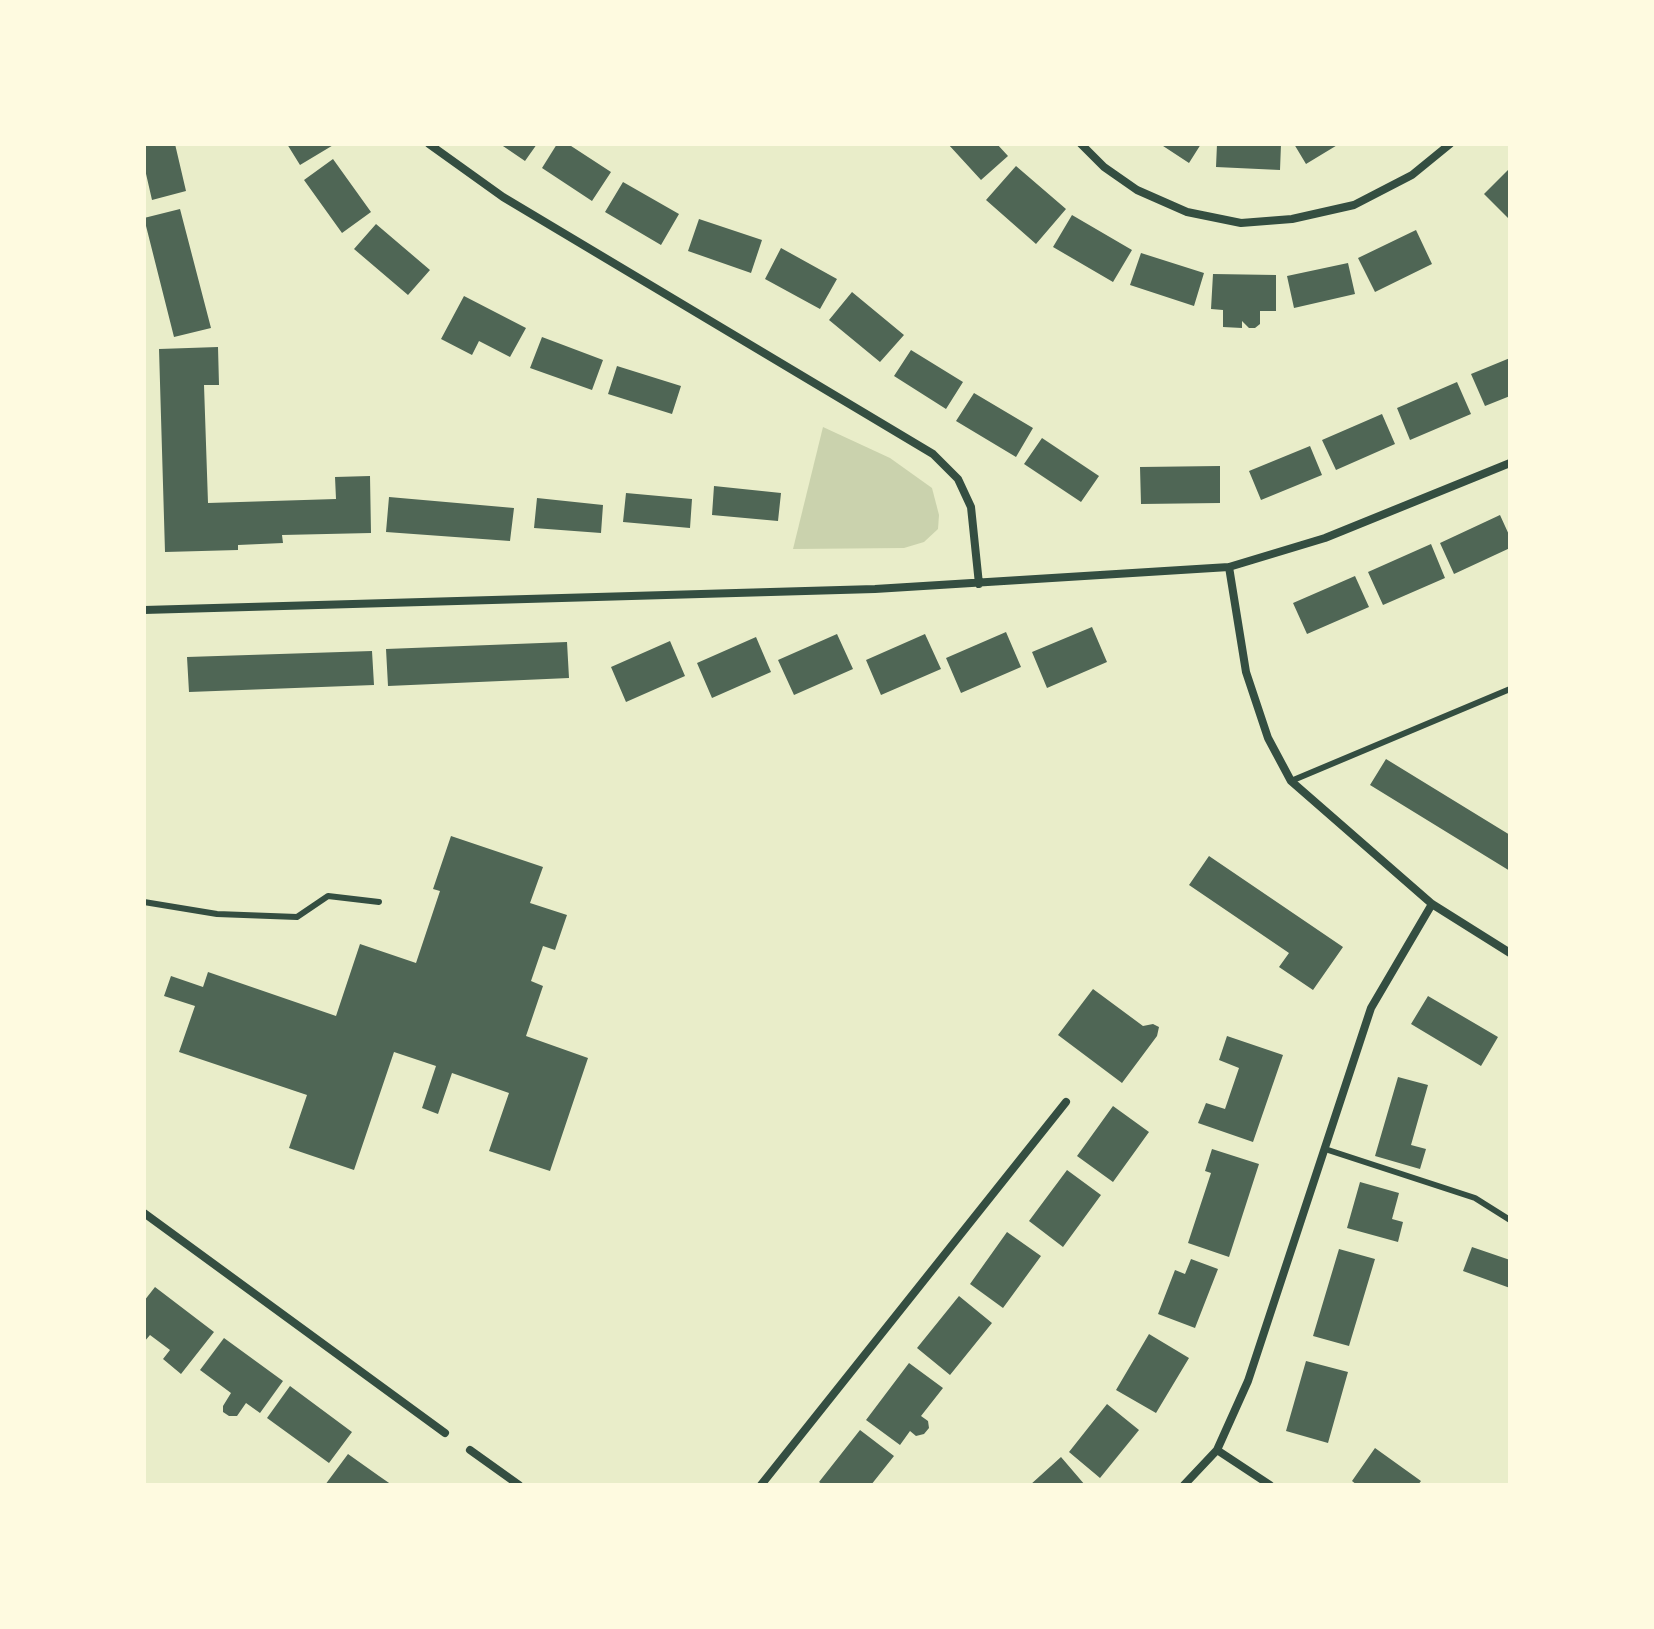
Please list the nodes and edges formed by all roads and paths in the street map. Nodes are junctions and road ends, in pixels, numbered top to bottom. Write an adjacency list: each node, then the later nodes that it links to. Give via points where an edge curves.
1 (429, 144): 6 (street, via 503,197 933,454 958,479 971,507)
2 (1081, 144): 3 (street, via 1137,190 1187,212 1241,223 1292,219 1354,205 1412,175)
3 (1450, 144)
4 (1510, 463): 5 (street, via 1325,538)
5 (1229, 567): 6 (street); 9 (street, via 1246,672 1268,738)
6 (979, 584): 7 (street)
7 (144, 610)
8 (1510, 689): 9 (lane)
9 (1291, 781): 12 (street)
10 (144, 902): 11 (lane, via 217,914 297,917 328,896)
11 (379, 902)
12 (1432, 904): 13 (street); 15 (street, via 1371,1008)
13 (1510, 953)
14 (1066, 1102): 22 (street)
15 (1325, 1149): 17 (lane, via 1475,1198); 20 (street, via 1248,1381)
16 (144, 1213): 18 (street)
17 (1510, 1220)
18 (445, 1433)
19 (470, 1450): 21 (street)
20 (1217, 1450): 23 (street); 24 (street)
21 (519, 1485)
22 (761, 1485)
23 (1184, 1485)
24 (1270, 1485)

